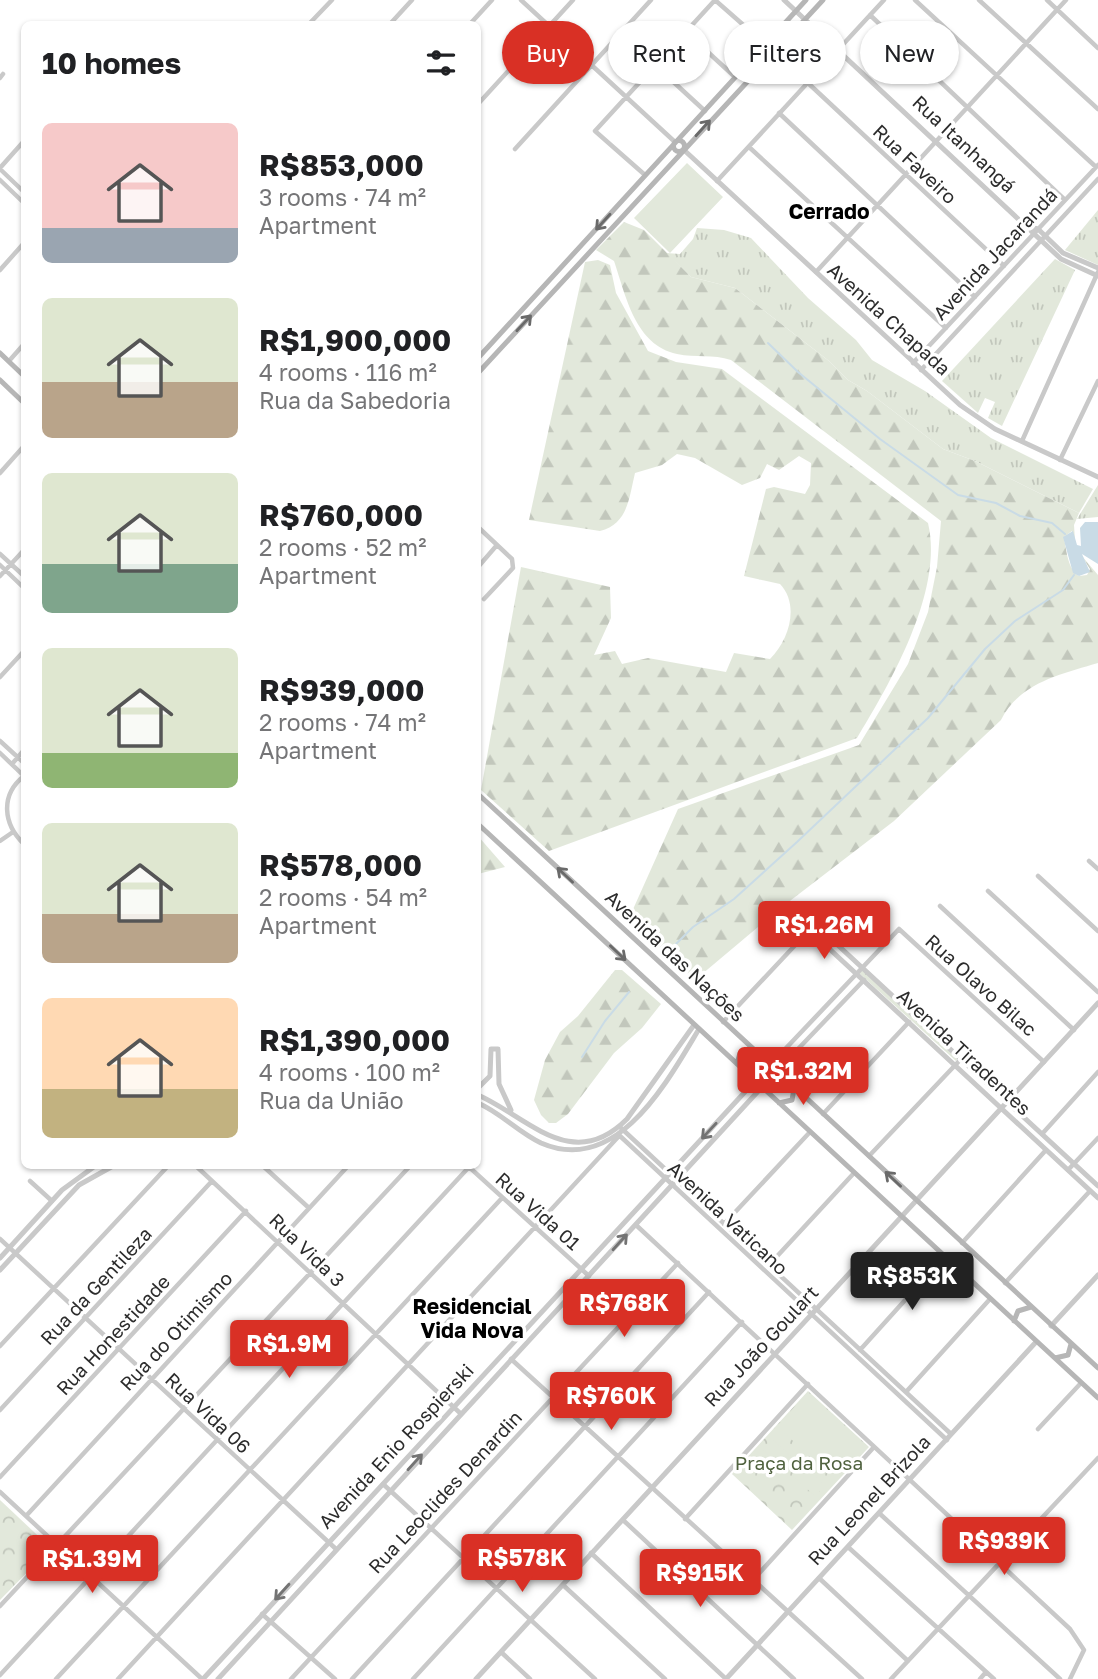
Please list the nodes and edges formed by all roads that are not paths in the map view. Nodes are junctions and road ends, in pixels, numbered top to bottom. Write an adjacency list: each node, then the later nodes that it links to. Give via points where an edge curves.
1 (332, 0): 20 (street)
2 (412, 0): 21 (street)
3 (492, 0): 22 (street)
4 (521, 0): 23 (street)
5 (573, 0): 24 (street)
6 (651, 0): 33 (street)
7 (715, 0): 25 (street); 26 (street)
8 (784, 0): 17 (street, Rua Itanhangá)
9 (806, 0): 17 (main road)
10 (823, 0): 19 (main road)
11 (884, 0): 18 (street)
12 (915, 0): 36 (street)
13 (979, 0): 29 (street)
14 (1047, 0): 16 (street)
15 (1066, 0): 16 (street)
16 (1057, 10): 29 (street); 30 (street)
17 (796, 11): 19 (street, Rua Itanhangá); 27 (main road)
18 (870, 15): 28 (street); 46 (street)
19 (806, 19): 55 (main road, one-way to 19)
20 (312, 21)
21 (393, 21)
22 (473, 21)
23 (544, 21)
24 (554, 21)
25 (696, 21)
26 (739, 21)
27 (787, 21)
28 (846, 40)
29 (1026, 44): 36 (street); 47 (street)
30 (1098, 48)
31 (710, 54): 34 (street)
32 (846, 57): 50 (street, Rua Itanhangá)
33 (594, 62)
34 (724, 67)
35 (594, 68): 44 (street)
36 (997, 76): 46 (street); 56 (street)
37 (502, 78): 45 (street)
38 (574, 84): 54 (street)
39 (637, 84): 44 (street)
40 (676, 84): 48 (street)
41 (729, 84): 48 (main road)
42 (807, 84): 49 (street)
43 (809, 84): 59 (street, Rua Faveiro)
44 (625, 97): 51 (street); 58 (street, via 595,131)
45 (481, 101)
46 (967, 107): 50 (street); 65 (street)
47 (1098, 109)
48 (705, 111): 51 (main road)
49 (779, 113): 53 (street); 66 (street)
50 (936, 141): 59 (street); 67 (street, Rua Itanhangá)
51 (675, 142): 55 (main road, via 676,150); 58 (main road)
52 (21, 144): 57 (street)
53 (749, 147): 62 (street); 68 (street)
54 (515, 149)
55 (684, 149): 62 (street, Avenida Chapada); 84 (main road, one-way to 55)
56 (1097, 166): 65 (street, Avenida Jacarandá)
57 (0, 169): 63 (street)
58 (647, 174): 81 (main road, one-way to 81)
59 (906, 174): 66 (street); 71 (street, Rua Faveiro)
60 (1098, 179): 69 (street)
61 (0, 180): 64 (street)
62 (717, 181): 73 (street, Avenida Chapada)
63 (21, 189)
64 (21, 200)
65 (1065, 200): 67 (street, Avenida Jacarandá)
66 (877, 205): 68 (street); 75 (street)
67 (1036, 231): 69 (street, Rua Itanhangá); 71 (street, Avenida Jacarandá)
68 (847, 238): 73 (street); 76 (street)
69 (1043, 238): 74 (street, Rua Itanhangá, via 1061,260); 78 (street)
70 (21, 246): 72 (street)
71 (1004, 266): 75 (street, Avenida Jacarandá)
72 (0, 270)
73 (815, 273): 83 (street, Avenida Chapada)
74 (1098, 273): 90 (street)
75 (975, 296): 76 (street, Avenida Jacarandá)
76 (946, 328): 77 (street, Avenida Jacarandá)
77 (940, 334): 78 (street); 83 (street, Avenida Jacarandá)
78 (949, 339): 85 (street)
79 (21, 347): 82 (street)
80 (0, 353): 82 (main road)
81 (481, 355)
82 (9, 361): 86 (main road)
83 (913, 363): 85 (street, Avenida Chapada)
84 (481, 370)
85 (920, 370): 90 (street, Avenida Chapada, via 974,416)
86 (21, 373)
87 (0, 380): 89 (main road)
88 (1098, 381): 92 (street)
89 (21, 400)
90 (1022, 442): 92 (street, Avenida Chapada)
91 (21, 449): 93 (street)
92 (1060, 460): 94 (street, Avenida Chapada)
93 (0, 473)
94 (1098, 477)
95 (481, 530): 96 (street)
96 (497, 545): 100 (street); 106 (street, via 512,559 513,568)
97 (0, 554): 99 (street)
98 (21, 554): 99 (street)
99 (12, 564): 102 (street); 103 (street)
100 (481, 564)
101 (0, 565): 102 (street)
102 (5, 570): 104 (street); 105 (street)
103 (21, 573)
104 (0, 576)
105 (21, 585)
106 (484, 599)
107 (21, 654): 108 (street)
108 (0, 677)
109 (0, 741): 112 (street)
110 (0, 753): 114 (street)
111 (21, 754): 112 (street)
112 (18, 757): 113 (street); 114 (street)
113 (21, 760)
114 (12, 764): 115 (street)
115 (21, 773)
116 (21, 779): 118 (street)
117 (481, 797): 137 (main road, Avenida das Nações, one-way to 117)
118 (6, 802): 119 (street); 121 (street)
119 (0, 804)
120 (481, 827): 139 (main road, Avenida das Nações, one-way to 139)
121 (13, 832): 122 (street); 123 (street)
122 (21, 840)
123 (0, 841)
124 (1088, 861): 125 (street)
125 (1098, 869)
126 (1038, 876): 131 (street)
127 (988, 891): 135 (street)
128 (940, 906): 140 (street)
129 (815, 924): 130 (street); 132 (street, Avenida Tiradentes)
130 (809, 930): 133 (street, Avenida Tiradentes); 137 (street)
131 (1098, 931)
132 (862, 967): 133 (street); 142 (street, Avenida Tiradentes); 143 (street, Rua Olavo Bilac, via 899,929)
133 (856, 973): 134 (street, Avenida Tiradentes); 145 (street)
134 (864, 980): 138 (street, Avenida Tiradentes); 147 (street)
135 (1098, 992)
136 (1098, 1003): 140 (street, Rua João Goulart)
137 (723, 1022): 141 (main road, Avenida das Nações)
138 (909, 1022): 146 (street, Avenida Tiradentes); 159 (street)
139 (697, 1027): 144 (main road, Avenida das Nações); 160 (street)
140 (1074, 1030): 143 (street, Rua João Goulart)
141 (752, 1048): 144 (main road, via 740,1053); 145 (main road, Avenida das Nações)
142 (961, 1059): 146 (street); 154 (street, Avenida Tiradentes)
143 (1044, 1062): 154 (street, Rua João Goulart)
144 (737, 1064): 149 (main road, Avenida das Nações)
145 (770, 1065): 147 (main road, Avenida das Nações)
146 (955, 1065): 157 (street, Avenida Tiradentes); 165 (street)
147 (777, 1072): 152 (main road, Avenida das Nações)
148 (1098, 1072): 162 (street)
149 (755, 1081): 151 (main road, Avenida das Nações); 177 (street, Avenida Enio Rospierski, one-way to 177)
150 (481, 1085): 158 (street, via 489,1076 495,1049 499,1084)
151 (762, 1087): 155 (main road, Avenida das Nações); 180 (street, Avenida Enio Rospierski)
152 (794, 1087): 155 (main road, via 792,1100); 159 (main road, Avenida das Nações)
153 (481, 1097): 158 (street)
154 (1007, 1102): 157 (street, Rua João Goulart); 162 (street, Avenida Tiradentes)
155 (779, 1103): 161 (main road, Avenida das Nações)
156 (481, 1105): 160 (street, via 531,1138 554,1147 594,1146)
157 (1001, 1108): 164 (street, Avenida Tiradentes); 188 (street, Rua João Goulart)
158 (513, 1113): 160 (street, via 557,1140 588,1140)
159 (823, 1114): 165 (main road, Avenida das Nações)
160 (619, 1131): 177 (street, Avenida Vaticano); 179 (street, Avenida Vaticano); 195 (street)
161 (810, 1132): 178 (main road, Avenida das Nações); 193 (street)
162 (1042, 1134): 166 (street, Avenida Tiradentes)
163 (1098, 1138): 166 (street)
164 (1046, 1150): 176 (street, Avenida Tiradentes); 198 (street)
165 (869, 1156): 188 (main road, Avenida das Nações, one-way to 165)
166 (1074, 1164): 176 (street); 184 (street, Avenida Tiradentes)
167 (91, 1169): 189 (street)
168 (108, 1169): 199 (street, via 79,1185)
169 (165, 1169): 210 (street)
170 (199, 1169): 182 (street, Rua Vida 3)
171 (267, 1169): 190 (street)
172 (345, 1169): 190 (street, Rua do Otimismo)
173 (407, 1169): 206 (street)
174 (465, 1169): 213 (street)
175 (471, 1169): 186 (street, Rua Vida 01)
176 (1068, 1170): 185 (street, Avenida Tiradentes)
177 (670, 1173): 179 (street, Avenida Enio Rospierski); 180 (street, Avenida Vaticano)
178 (854, 1173): 192 (main road, Avenida das Nações); 203 (street)
179 (664, 1179): 183 (street, Avenida Vaticano); 205 (street, Avenida Enio Rospierski)
180 (677, 1180): 183 (street, Avenida Enio Rospierski); 193 (street, Avenida Vaticano)
181 (30, 1181): 189 (street)
182 (212, 1181): 191 (street, Rua Vida 3); 216 (street, Rua da Gentileza)
183 (671, 1186): 194 (street, Avenida Enio Rospierski); 215 (street, Avenida Vaticano)
184 (1098, 1186)
185 (1090, 1191): 187 (street, Avenida Tiradentes); 209 (street)
186 (502, 1198): 195 (street, Rua Vida 01); 220 (street)
187 (1098, 1198)
188 (915, 1200): 192 (street, Rua João Goulart); 198 (main road, Avenida das Nações)
189 (52, 1201): 199 (street)
190 (309, 1208): 197 (street, Rua do Otimismo)
191 (246, 1212): 197 (street, Rua Vida 3); 224 (street, Rua Honestidade)
192 (901, 1216): 200 (main road, Avenida das Nações); 215 (street, Rua João Goulart)
193 (724, 1224): 203 (street, Avenida Vaticano)
194 (636, 1225): 202 (street); 208 (street, Avenida Enio Rospierski, one-way to 194)
195 (535, 1228): 205 (street, Rua Vida 01); 229 (street)
196 (0, 1239): 199 (street, Rua Vida 06)
197 (278, 1242): 206 (street, Rua Vida 3); 231 (street, Rua do Otimismo)
198 (962, 1243): 209 (main road, Avenida das Nações)
199 (12, 1251): 201 (street); 204 (street); 210 (street, Rua Vida 06)
200 (944, 1257): 212 (main road, Avenida das Nações); 225 (street)
201 (0, 1258)
202 (678, 1263): 211 (street); 235 (street, Rua Leoclides Denardin)
203 (769, 1265): 215 (street, Avenida Vaticano)
204 (0, 1269)
205 (580, 1269): 208 (street, Rua Vida 01); 237 (street, Avenida Enio Rospierski)
206 (310, 1272): 213 (street, Rua Vida 3); 238 (street)
207 (1098, 1275): 219 (street)
208 (589, 1276): 228 (street, Avenida Enio Rospierski)
209 (1005, 1283): 214 (main road, Avenida das Nações)
210 (54, 1289): 216 (street, Rua Vida 06); 223 (street)
211 (709, 1292): 218 (street); 241 (street)
212 (990, 1299): 217 (main road, Avenida das Nações); 234 (street)
213 (342, 1303): 220 (street, Rua Vida 3); 244 (street)
214 (1031, 1307): 217 (main road, via 1018,1311); 219 (main road, Avenida das Nações)
215 (814, 1312): 225 (street, Avenida Vaticano); 226 (street, Rua João Goulart); 243 (street, Avenida Vaticano)
216 (86, 1318): 224 (street, Rua Vida 06); 239 (street, Rua da Gentileza)
217 (1014, 1321): 221 (main road, Avenida das Nações)
218 (742, 1322): 226 (street); 246 (street)
219 (1051, 1326): 222 (main road, Avenida das Nações)
220 (374, 1334): 229 (street, Rua Vida 3); 248 (street)
221 (1036, 1342): 227 (main road, Avenida das Nações); 243 (street, Rua Leonel Brizola)
222 (1072, 1344): 227 (main road, via 1068,1355); 230 (main road, Avenida das Nações)
223 (0, 1346)
224 (118, 1349): 231 (street, Rua Vida 06); 249 (street, Rua Honestidade)
225 (860, 1350): 234 (street, Avenida Vaticano)
226 (775, 1353): 233 (street); 252 (street, Rua João Goulart)
227 (1055, 1358): 232 (main road, Avenida das Nações)
228 (511, 1359): 235 (street); 240 (street, Avenida Enio Rospierski)
229 (409, 1364): 237 (street, Rua Vida 3); 255 (street)
230 (1097, 1366)
231 (150, 1379): 238 (street, Rua Vida 06); 257 (street, Rua do Otimismo)
232 (1081, 1382): 236 (main road, Avenida das Nações); 242 (street)
233 (808, 1384): 245 (street); 258 (street)
234 (906, 1392): 243 (street, Avenida Vaticano)
235 (552, 1396): 241 (street); 260 (street, Rua Leoclides Denardin)
236 (1098, 1398)
237 (453, 1407): 240 (street, Rua Vida 3); 251 (street, Avenida Enio Rospierski)
238 (184, 1409): 244 (street, Rua Vida 06); 262 (street)
239 (0, 1410)
240 (460, 1413): 253 (street, Avenida Enio Rospierski, one-way to 240)
241 (585, 1426): 246 (street); 266 (street)
242 (1038, 1429)
243 (949, 1437): 250 (street, Rua Leonel Brizola)
244 (216, 1440): 248 (street, Rua Vida 06); 268 (street)
245 (874, 1447): 250 (street); 270 (street)
246 (618, 1457): 252 (street); 272 (street)
247 (1098, 1458): 267 (street)
248 (250, 1471): 255 (street, Rua Vida 06); 274 (street)
249 (0, 1477)
250 (911, 1478): 256 (street, Rua Leonel Brizola); 267 (street)
251 (382, 1483): 253 (street); 261 (street, Avenida Enio Rospierski)
252 (652, 1488): 258 (street); 259 (street, Rua João Goulart)
253 (390, 1490): 260 (street); 264 (street, Avenida Enio Rospierski)
254 (0, 1492): 257 (street)
255 (283, 1500): 261 (street, Rua Vida 06); 281 (street)
256 (879, 1513): 263 (street, Rua Leonel Brizola); 273 (street)
257 (26, 1516): 262 (street)
258 (685, 1518): 270 (street)
259 (623, 1520): 265 (street, Rua João Goulart); 282 (street)
260 (432, 1527): 266 (street); 284 (street, Rua Leoclides Denardin)
261 (328, 1541): 264 (street, Rua Vida 06); 277 (street, Avenida Enio Rospierski, one-way to 277)
262 (57, 1545): 268 (street); 275 (street)
263 (848, 1546): 269 (street, Rua Leonel Brizola); 280 (street)
264 (336, 1549): 279 (street, Avenida Enio Rospierski)
265 (591, 1553): 271 (street, Rua João Goulart); 300 (street)
266 (464, 1558): 272 (street); 294 (street)
267 (1000, 1562): 273 (street); 307 (street, via 1083,1647)
268 (90, 1576): 274 (street); 287 (street)
269 (819, 1578): 276 (street, Rua Leonel Brizola); 285 (street)
270 (753, 1580): 276 (street)
271 (563, 1585): 278 (street, Rua João Goulart); 299 (street)
272 (496, 1588): 278 (street); 295 (street)
273 (968, 1595): 280 (street); 306 (street)
274 (124, 1605): 281 (street); 288 (street)
275 (0, 1606)
276 (789, 1611): 282 (street, Rua Leonel Brizola); 302 (street)
277 (262, 1614): 279 (street); 290 (street, Avenida Enio Rospierski)
278 (530, 1619): 283 (street, Rua João Goulart); 298 (street)
279 (271, 1623): 284 (street); 291 (street, Avenida Enio Rospierski)
280 (939, 1627): 285 (street); 286 (street)
281 (158, 1637): 289 (street); 290 (street)
282 (757, 1645): 300 (street, Rua Leonel Brizola); 301 (street)
283 (501, 1652): 296 (street, Rua João Goulart); 297 (street)
284 (311, 1657): 292 (street, Rua Leoclides Denardin); 293 (street)
285 (908, 1661): 303 (street)
286 (986, 1672): 304 (street); 305 (street)
287 (0, 1675)
288 (56, 1679)
289 (118, 1679)
290 (203, 1679)
291 (219, 1679)
292 (291, 1679)
293 (335, 1679)
294 (352, 1679)
295 (413, 1679)
296 (476, 1679)
297 (530, 1679)
298 (596, 1679)
299 (665, 1679)
300 (726, 1679)
301 (794, 1679)
302 (862, 1679)
303 (891, 1679)
304 (980, 1679)
305 (994, 1679)
306 (1060, 1679)
307 (1070, 1679)

